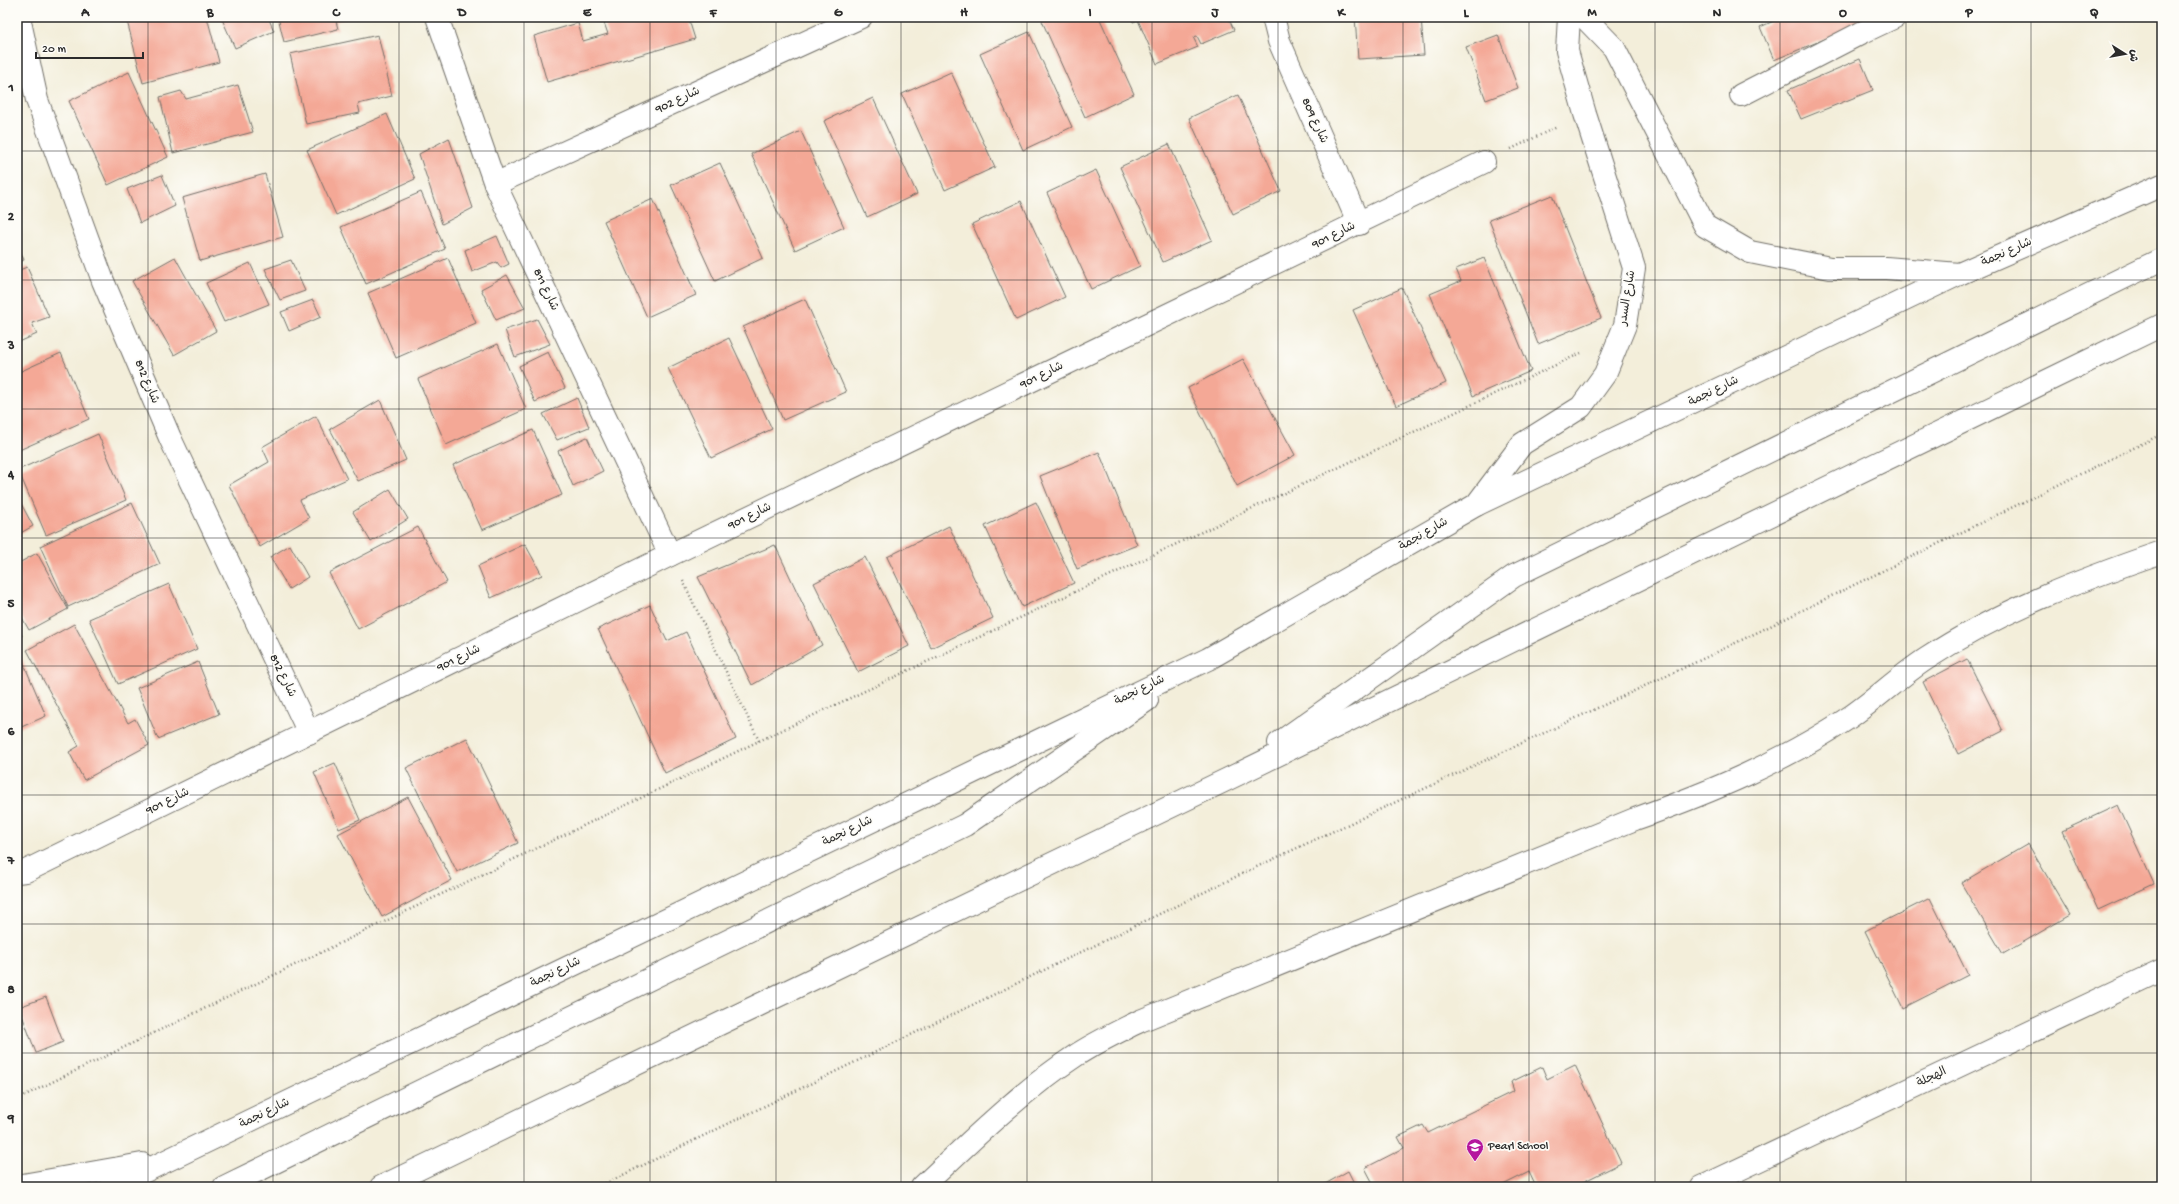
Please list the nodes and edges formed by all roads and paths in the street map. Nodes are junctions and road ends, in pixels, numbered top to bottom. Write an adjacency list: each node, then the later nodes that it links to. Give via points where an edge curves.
1 (19, 17): 23 (street, شارع 812, via 37,100 103,282 170,438)
2 (437, 17): 11 (street, شارع 811)
3 (861, 17): 11 (street, شارع 902)
4 (1273, 17): 13 (street, شارع 809, via 1279,41)
5 (1570, 17): 9 (street, شارع السدر, via 1567,51)
6 (1584, 17): 15 (street, via 1614,48 1705,226 1750,252 1830,268 1886,268)
7 (1895, 17): 8 (street)
8 (1741, 95)
9 (1585, 114): 10 (path); 16 (street, شارع السدر, via 1634,268)
10 (1484, 162): 13 (street, شارع 901)
11 (495, 184): 21 (street, شارع 811)
12 (2162, 185): 15 (street, شارع نجمة)
13 (1359, 224): 21 (street, شارع 901)
14 (2162, 259): 25 (street, via 1514,576)
15 (1959, 274): 19 (street, شارع نجمة)
16 (1625, 325): 19 (street, شارع السدر, via 1605,374 1581,407 1522,444); 24 (path, via 1581,353)
17 (2162, 325): 25 (street)
18 (2162, 434): 34 (path, via 1709,656 1250,870)
19 (1476, 505): 22 (street, شارع نجمة)
20 (2162, 552): 35 (street, via 2087,578 1980,627 1926,659 1850,717 1753,772 1695,798 1635,819 1147,1018 1108,1037 1039,1082)
21 (670, 555): 23 (street, شارع 901); 24 (path)
22 (1208, 659): 29 (street, شارع نجمة); 32 (street, via 965,825)
23 (309, 733): 26 (street, شارع 901, via 26,871)
24 (759, 741): 28 (path)
25 (1228, 779): 33 (street)
26 (17, 872)
27 (2162, 970): 36 (street, الهجلة)
28 (17, 1099)
29 (174, 1157): 30 (street); 31 (street, شارع نجمة)
30 (17, 1186)
31 (112, 1187)
32 (224, 1187)
33 (381, 1187)
34 (598, 1187)
35 (922, 1187)
36 (1702, 1187)

